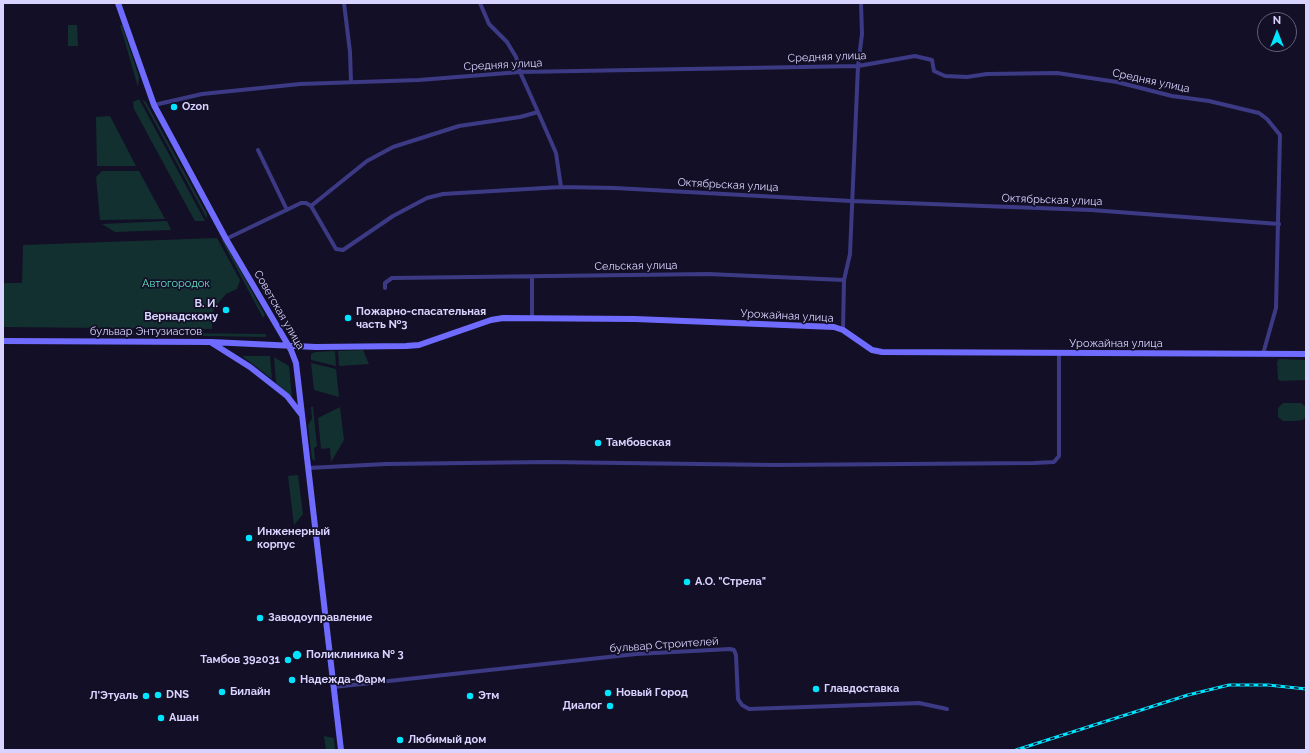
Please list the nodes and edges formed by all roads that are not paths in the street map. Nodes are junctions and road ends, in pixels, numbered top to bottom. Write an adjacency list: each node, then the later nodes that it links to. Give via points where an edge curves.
1 (118, 3): 8 (main road, Советская улица)
2 (344, 3): 7 (street)
3 (480, 3): 6 (street, via 489,24 513,52)
4 (862, 3): 5 (street)
5 (858, 66): 6 (street, Средняя улица); 12 (street); 15 (street, Средняя улица, via 915,56 932,60 934,71 945,76 1057,73 1116,82 1259,113 1280,135)
6 (520, 72): 7 (street, Средняя улица, via 419,80); 9 (street)
7 (351, 82): 8 (street, Средняя улица, via 300,84 202,94)
8 (154, 105): 16 (main road, Советская улица)
9 (538, 112): 11 (street, via 556,153); 13 (street, via 459,126 393,147 367,161)
10 (258, 150): 14 (street)
11 (561, 187): 12 (street, Октябрьская улица); 13 (street, Октябрьская улица, via 443,194 427,198 393,216 343,250 336,249)
12 (851, 201): 15 (street, Октябрьская улица, via 1091,210); 18 (street, via 850,254)
13 (311, 206): 14 (street, via 301,203)
14 (287, 210): 16 (street)
15 (1279, 224): 26 (street, Средняя улица, via 1276,308)
16 (226, 239): 24 (main road, Советская улица)
17 (532, 277): 18 (street, Сельская улица, via 708,274); 19 (street, Сельская улица, via 392,278 385,283); 20 (street)
18 (844, 280): 21 (street)
19 (384, 288)
20 (532, 318): 21 (main road, Урожайная улица, via 635,319 834,327); 24 (main road, Урожайная улица, via 491,320 426,343 406,346)
21 (843, 330): 25 (main road, Урожайная улица, via 868,347 882,352)
22 (3, 341): 23 (main road, бульвар Энтузиастов)
23 (211, 342): 24 (main road, бульвар Энтузиастов); 28 (main road, via 250,367 286,396)
24 (289, 345): 28 (main road, Советская улица, via 296,363)
25 (1059, 354): 26 (main road, Урожайная улица); 29 (street, via 1059,456 1054,462 776,465 546,462 386,464)
26 (1263, 354): 27 (main road, Урожайная улица)
27 (1306, 354)
28 (302, 415): 29 (main road, Советская улица)
29 (308, 468): 30 (main road, Советская улица)
30 (334, 688): 31 (street, бульвар Строителей, via 636,654 730,649 734,650 736,655 738,699 749,709 919,703); 32 (main road, Советская улица)
31 (947, 709)
32 (341, 750)

